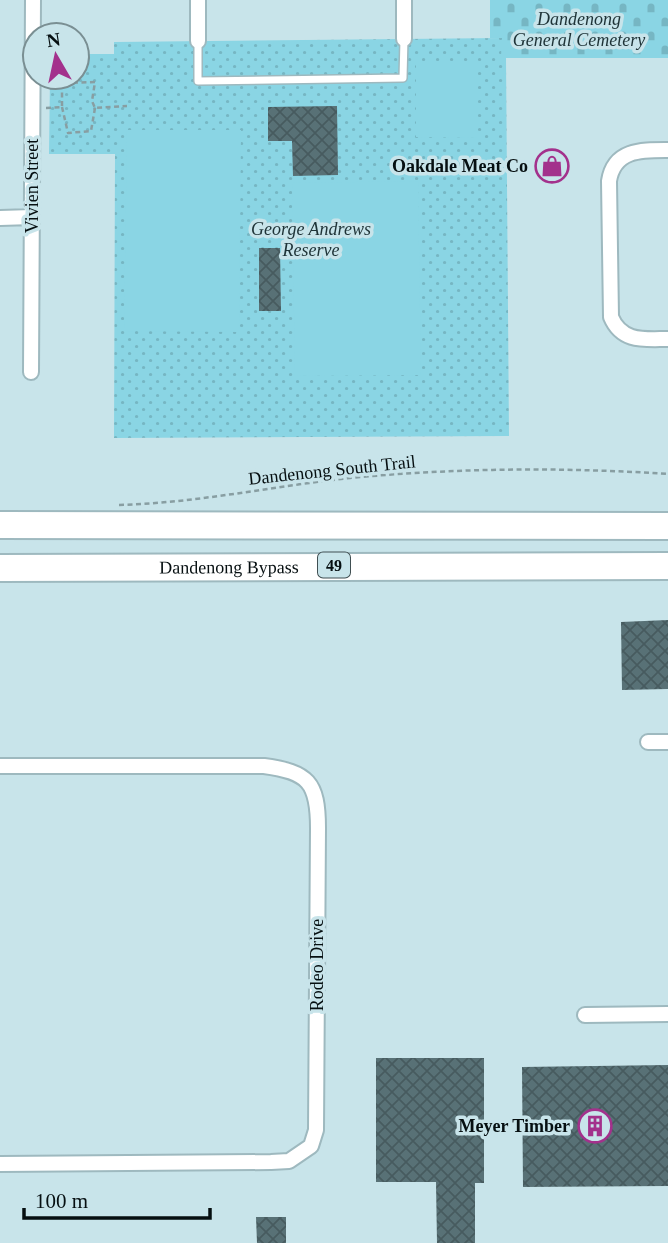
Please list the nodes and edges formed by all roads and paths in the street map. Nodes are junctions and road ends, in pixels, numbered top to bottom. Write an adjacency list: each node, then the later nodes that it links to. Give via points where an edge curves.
1 (33, 0): 8 (street, Vivien Street)
2 (198, 0): 5 (street)
3 (404, 0): 4 (street)
4 (404, 39): 5 (lane, via 403,78 198,81)
5 (198, 41)
6 (127, 106): 9 (path)
7 (62, 107): 8 (path); 9 (path, via 68,133 91,131); 9 (path, via 62,83 90,81 95,82)
8 (32, 108): 11 (street, Vivien Street)
9 (95, 108)
10 (668, 150): 13 (street, via 624,155 609,181 611,317 627,337)
11 (32, 217): 12 (street); 14 (street, Vivien Street)
12 (0, 218)
13 (668, 339)
14 (31, 372)
15 (668, 474): 16 (path, Dandenong South Trail, via 536,469 432,472 323,481 168,503)
16 (113, 505)
17 (0, 525): 18 (highway)
18 (668, 526)
19 (668, 566): 20 (highway, Dandenong Bypass / 49)
20 (0, 568)
21 (648, 742): 22 (street)
22 (668, 742)
23 (0, 766): 26 (street, Rodeo Drive, via 264,766 295,770 309,782 318,799 318,841 316,1130 311,1146 289,1161)
24 (668, 1014): 25 (street)
25 (585, 1015)
26 (0, 1164)

